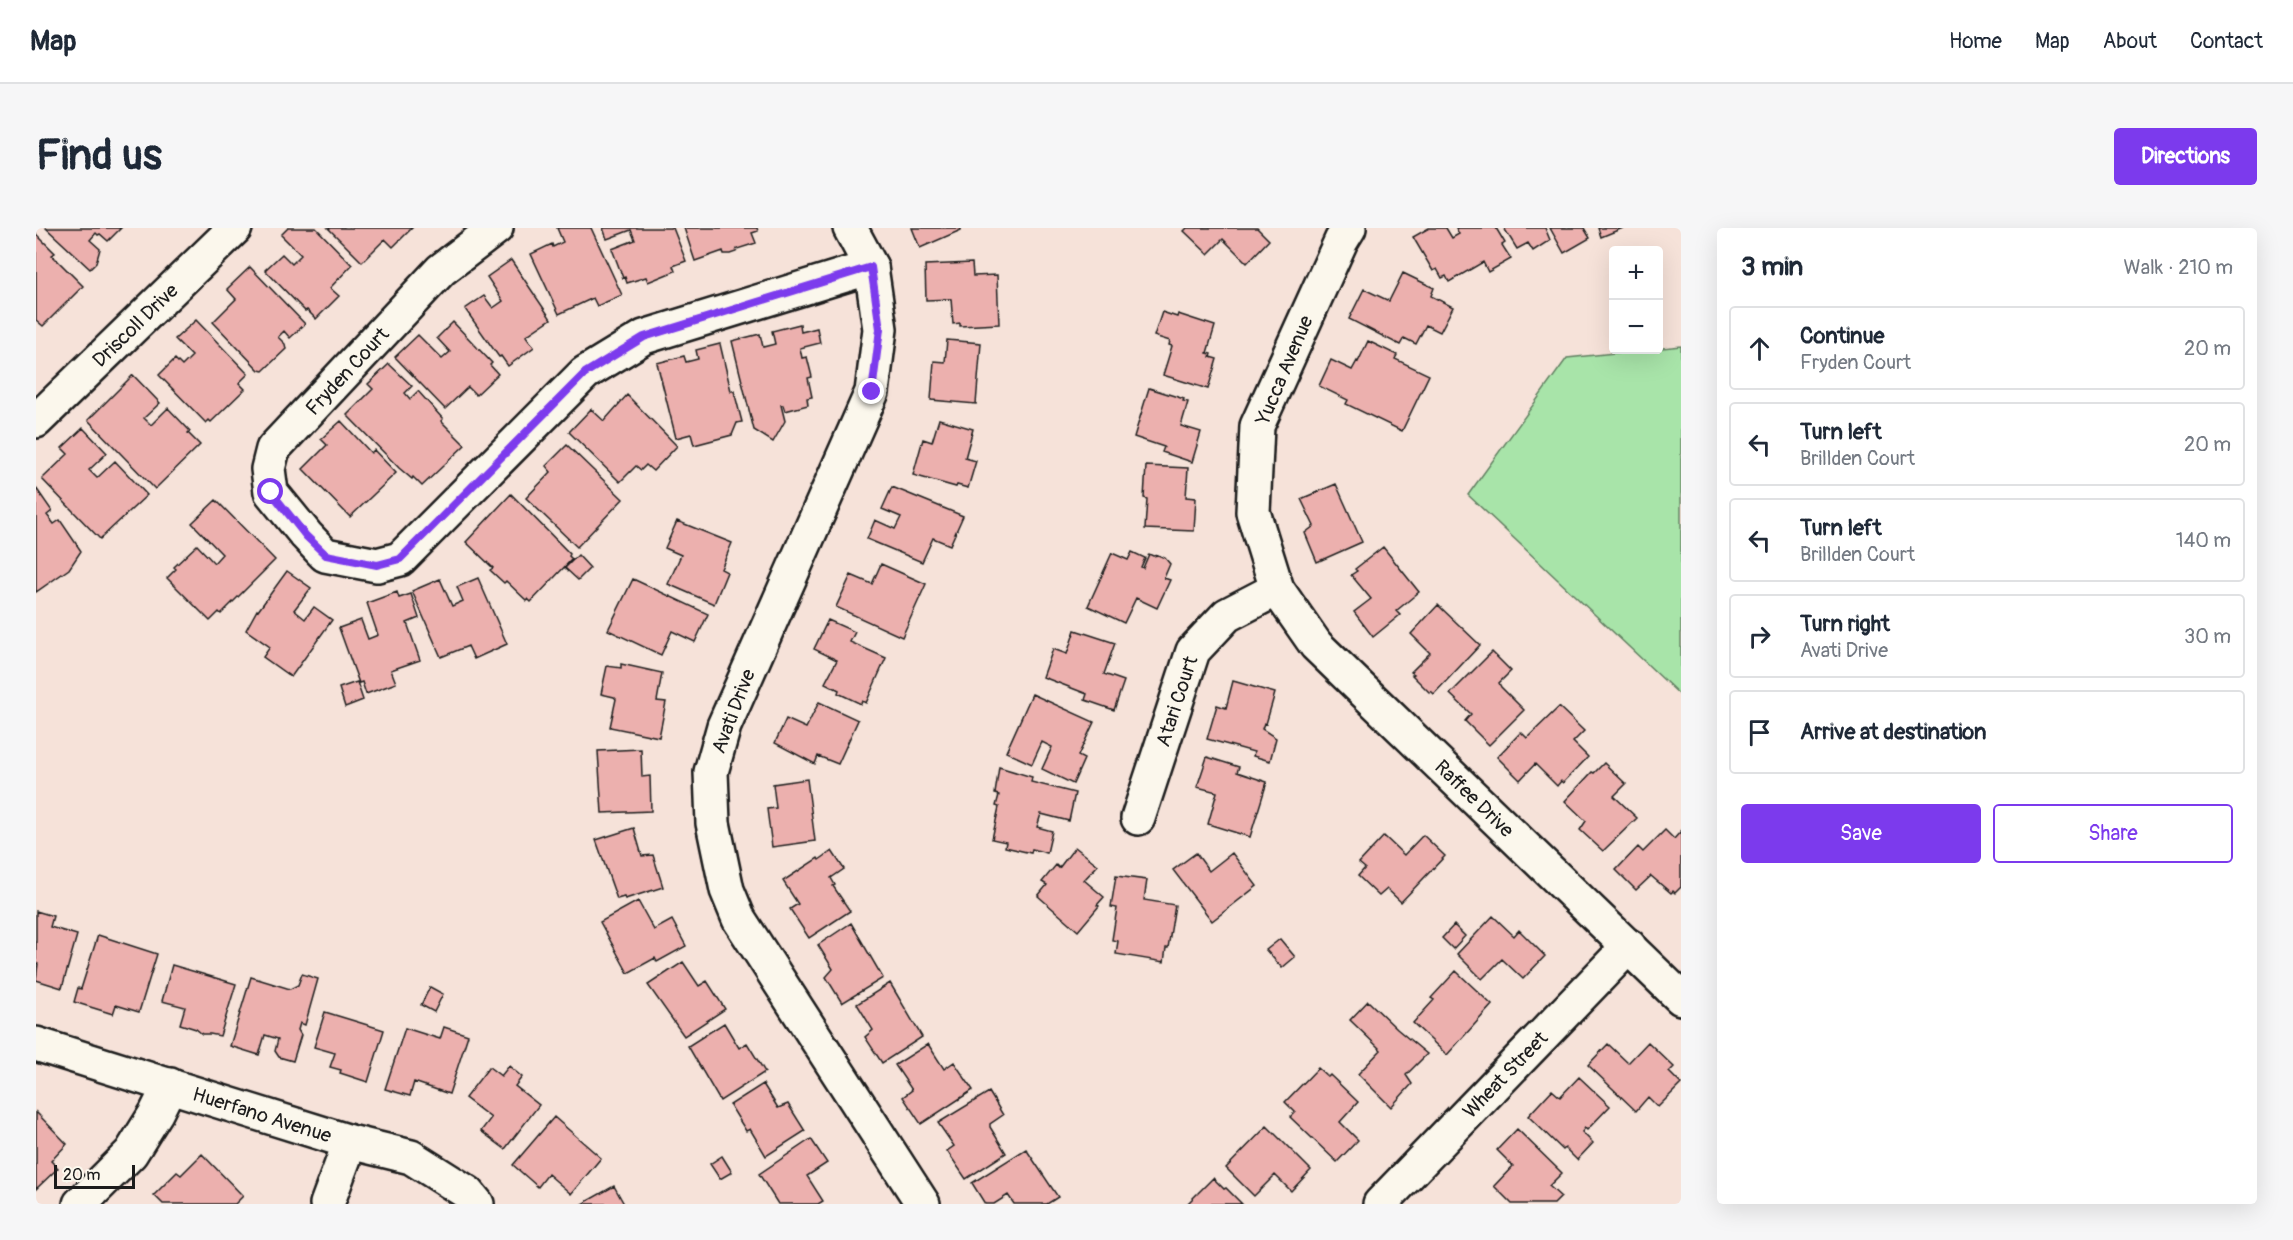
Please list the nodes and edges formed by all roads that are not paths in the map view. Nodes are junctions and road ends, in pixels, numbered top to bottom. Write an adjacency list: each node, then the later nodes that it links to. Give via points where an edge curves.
1 (235, 228): 6 (street, Driscoll Drive)
2 (496, 228): 5 (street, Fryden Court, via 441,270 273,449 268,469 271,492 326,555 377,565 400,559 585,373 644,337)
3 (850, 228): 5 (street, Avati Drive)
4 (1349, 228): 7 (street, Yucca Avenue, via 1257,426 1253,512)
5 (871, 267): 17 (street, Avati Drive, via 880,329 872,392 724,726 711,772 713,823 727,890 739,919)
6 (36, 421)
7 (1277, 590): 8 (street, Atari Court, via 1227,615 1193,651); 9 (street, Raffee Drive, via 1316,645)
8 (1138, 818)
9 (1629, 946): 10 (street, Raffee Drive); 18 (street, Wheat Street)
10 (1681, 998)
11 (36, 1044): 12 (street, Huerfano Avenue)
12 (170, 1085): 13 (street, Huerfano Avenue); 14 (street, via 131,1153)
13 (350, 1142): 15 (street); 16 (street, Huerfano Avenue, via 411,1157 468,1193)
14 (81, 1204)
15 (327, 1204)
16 (477, 1204)
17 (923, 1204)
18 (1380, 1204)

